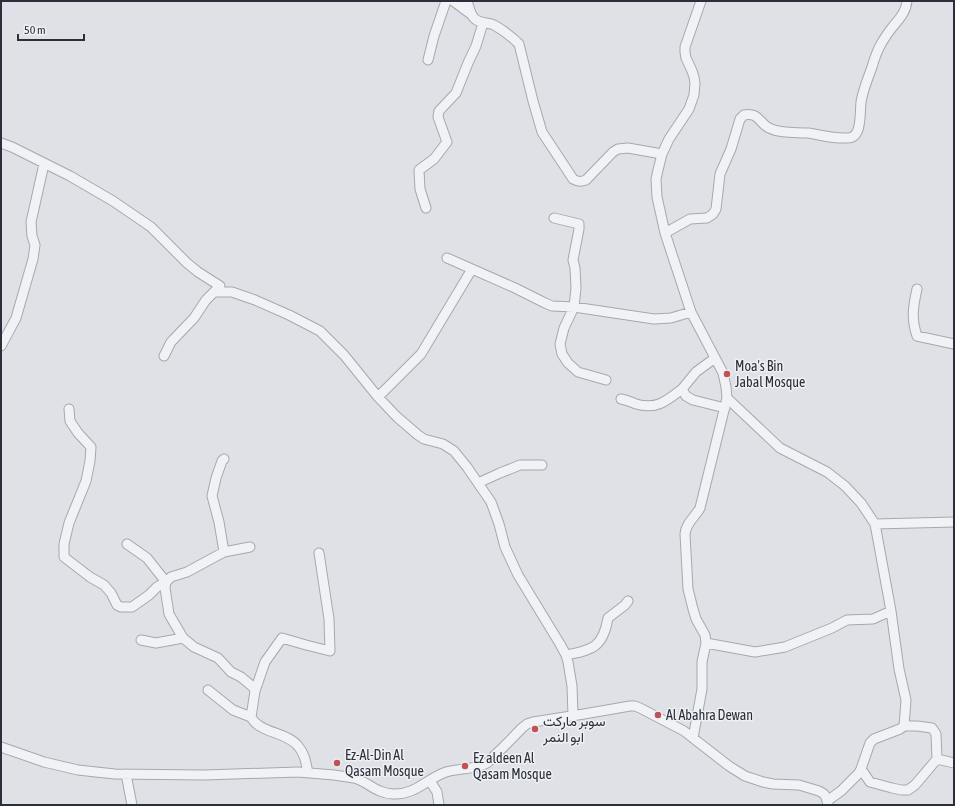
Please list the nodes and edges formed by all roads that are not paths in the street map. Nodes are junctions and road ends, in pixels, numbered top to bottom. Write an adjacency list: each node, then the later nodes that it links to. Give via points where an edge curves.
1 (446, 1): 8 (street)
2 (453, 1): 6 (street)
3 (467, 1): 6 (street)
4 (701, 1): 10 (street, via 685,47 686,58 694,77 694,95)
5 (907, 1): 14 (street, via 903,15 880,46 869,74 861,101 857,134 854,137 833,138 784,132 768,128 753,115 744,115 740,119 720,174 716,209 713,214 707,218 690,219)
6 (472, 14): 7 (street, via 478,22)
7 (484, 23): 10 (street, via 496,26 519,44 542,132 573,179 581,182 586,180 618,149 628,148); 12 (street, via 456,93 439,112 438,117 447,142 434,159 419,170 420,189)
8 (428, 60)
9 (1, 143): 11 (street)
10 (662, 154): 14 (street, via 656,188)
11 (44, 164): 19 (street, via 113,201 151,227 187,263 220,286); 23 (street, via 31,222 35,245 33,259 16,318)
12 (426, 208)
13 (554, 218): 20 (street, via 579,224 573,260 576,288)
14 (665, 233): 21 (street)
15 (447, 258): 16 (street)
16 (472, 269): 20 (street, via 552,306); 28 (street, via 420,354)
17 (227, 289): 19 (street)
18 (917, 289): 22 (street, via 913,306 913,325 917,336)
19 (214, 292): 24 (street, via 171,342); 28 (street, via 232,292 255,300 320,331 344,355)
20 (574, 307): 21 (street, via 654,319 671,318); 26 (street, via 564,328 560,344 562,354 578,372)
21 (691, 312): 25 (street)
22 (954, 344)
23 (1, 346)
24 (164, 356)
25 (714, 358): 27 (street, via 696,372); 29 (street, via 723,373)
26 (606, 380)
27 (682, 389): 30 (street, via 664,402 648,407); 31 (street, via 686,396 693,400)
28 (378, 397): 35 (street, via 397,418 418,435 454,451)
29 (727, 398): 31 (street); 37 (street, via 780,448 826,472 845,486 861,503)
30 (622, 399)
31 (725, 408): 47 (street, via 700,508 688,523 684,534 688,589)
32 (69, 409): 42 (street, via 70,421 91,447 86,481 69,524 64,557 104,585 121,607 132,607)
33 (224, 459): 40 (street, via 212,496)
34 (542, 465): 35 (street, via 520,465)
35 (478, 484): 48 (street, via 491,502 505,547 518,575)
36 (954, 522): 37 (street)
37 (875, 524): 44 (street)
38 (127, 544): 42 (street, via 147,558)
39 (250, 547): 40 (street)
40 (224, 552): 42 (street, via 187,572 171,577)
41 (319, 553): 50 (street, via 329,619 330,651 282,638 265,662)
42 (166, 582): 45 (street, via 169,614)
43 (628, 601): 48 (street, via 608,618 602,640 581,652)
44 (891, 611): 47 (street, via 873,619 848,620 785,647 755,652); 53 (street, via 906,700)
45 (183, 638): 46 (street, via 156,644); 50 (street, via 194,647 218,658 228,670 247,682)
46 (141, 640)
47 (706, 643): 54 (street, via 702,662 702,689)
48 (566, 655): 51 (street, via 572,686)
49 (208, 690): 52 (street, via 233,710)
50 (255, 691): 52 (street)
51 (573, 716): 54 (street, via 635,706); 61 (street, via 527,724 487,763 469,769 446,772)
52 (251, 717): 59 (street, via 259,726 294,742 302,751)
53 (904, 726): 56 (street, via 932,728 936,734); 58 (street, via 900,730 874,738)
54 (693, 738): 62 (street, via 745,776 768,783 809,787 824,794)
55 (1, 747): 60 (street, via 61,766)
56 (937, 759): 57 (street); 58 (street, via 908,790 870,782)
57 (954, 763)
58 (861, 769): 62 (street)
59 (308, 773): 60 (street); 61 (street, via 354,778 380,791 393,794 414,790)
60 (126, 774): 63 (street)
61 (430, 780): 64 (street, via 437,792)
62 (828, 803)
63 (132, 805)
64 (439, 805)

